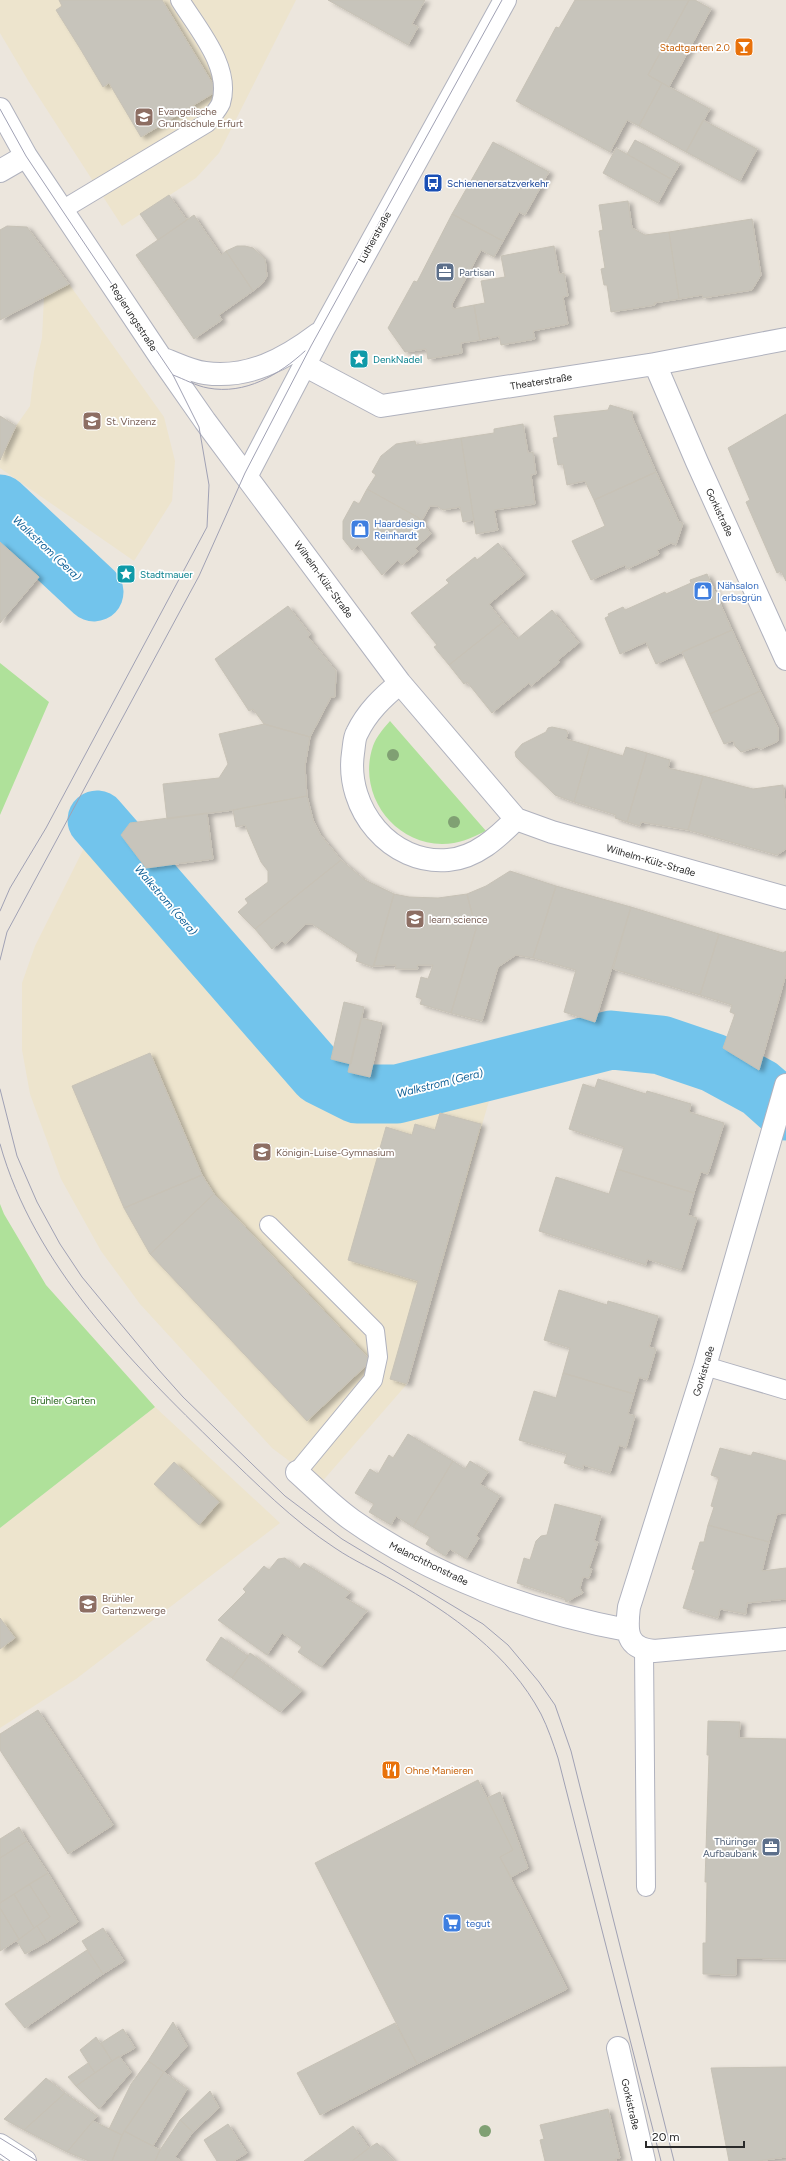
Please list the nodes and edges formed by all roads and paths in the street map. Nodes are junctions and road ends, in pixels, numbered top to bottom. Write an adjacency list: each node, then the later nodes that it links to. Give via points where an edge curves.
1 (180, 0): 6 (lane, via 218,61 223,86 221,104 207,123)
2 (505, 0): 7 (street, Lutherstraße)
3 (0, 109): 4 (street, Regierungsstraße)
4 (26, 156): 5 (street); 6 (street, Regierungsstraße)
5 (0, 171)
6 (62, 210): 9 (street, Regierungsstraße)
7 (322, 330): 9 (street, via 290,354 268,366 229,374 203,373); 11 (street, Lutherstraße)
8 (786, 339): 10 (street, Theaterstraße)
9 (160, 358): 12 (street, Regierungsstraße)
10 (655, 364): 11 (street, Theaterstraße, via 381,406); 13 (street, Gorkistraße)
11 (304, 365): 12 (street, Lutherstraße)
12 (247, 475): 14 (street, Wilhelm-Külz-Straße)
13 (786, 659)
14 (400, 683): 15 (street, Wilhelm-Külz-Straße); 15 (street, via 377,702 356,734 352,765 355,793 379,835 398,849 422,860 449,860 468,855 495,840)
15 (516, 819): 16 (street, Wilhelm-Külz-Straße, via 552,832)
16 (786, 898)
17 (786, 1086): 19 (street, Gorkistraße)
18 (269, 1225): 21 (lane, via 375,1331 378,1357 373,1380)
19 (705, 1366): 20 (lane); 22 (street, Gorkistraße, via 629,1607)
20 (786, 1390)
21 (297, 1472): 22 (street, Melanchthonstraße, via 351,1520 389,1544 452,1577 526,1605 582,1622)
22 (627, 1630): 24 (street, via 629,1638)
23 (786, 1639): 24 (street)
24 (644, 1650): 25 (lane)
25 (646, 1887)
26 (618, 2048): 29 (street, Gorkistraße)
27 (0, 2145): 28 (street)
28 (25, 2161)
29 (644, 2161)

